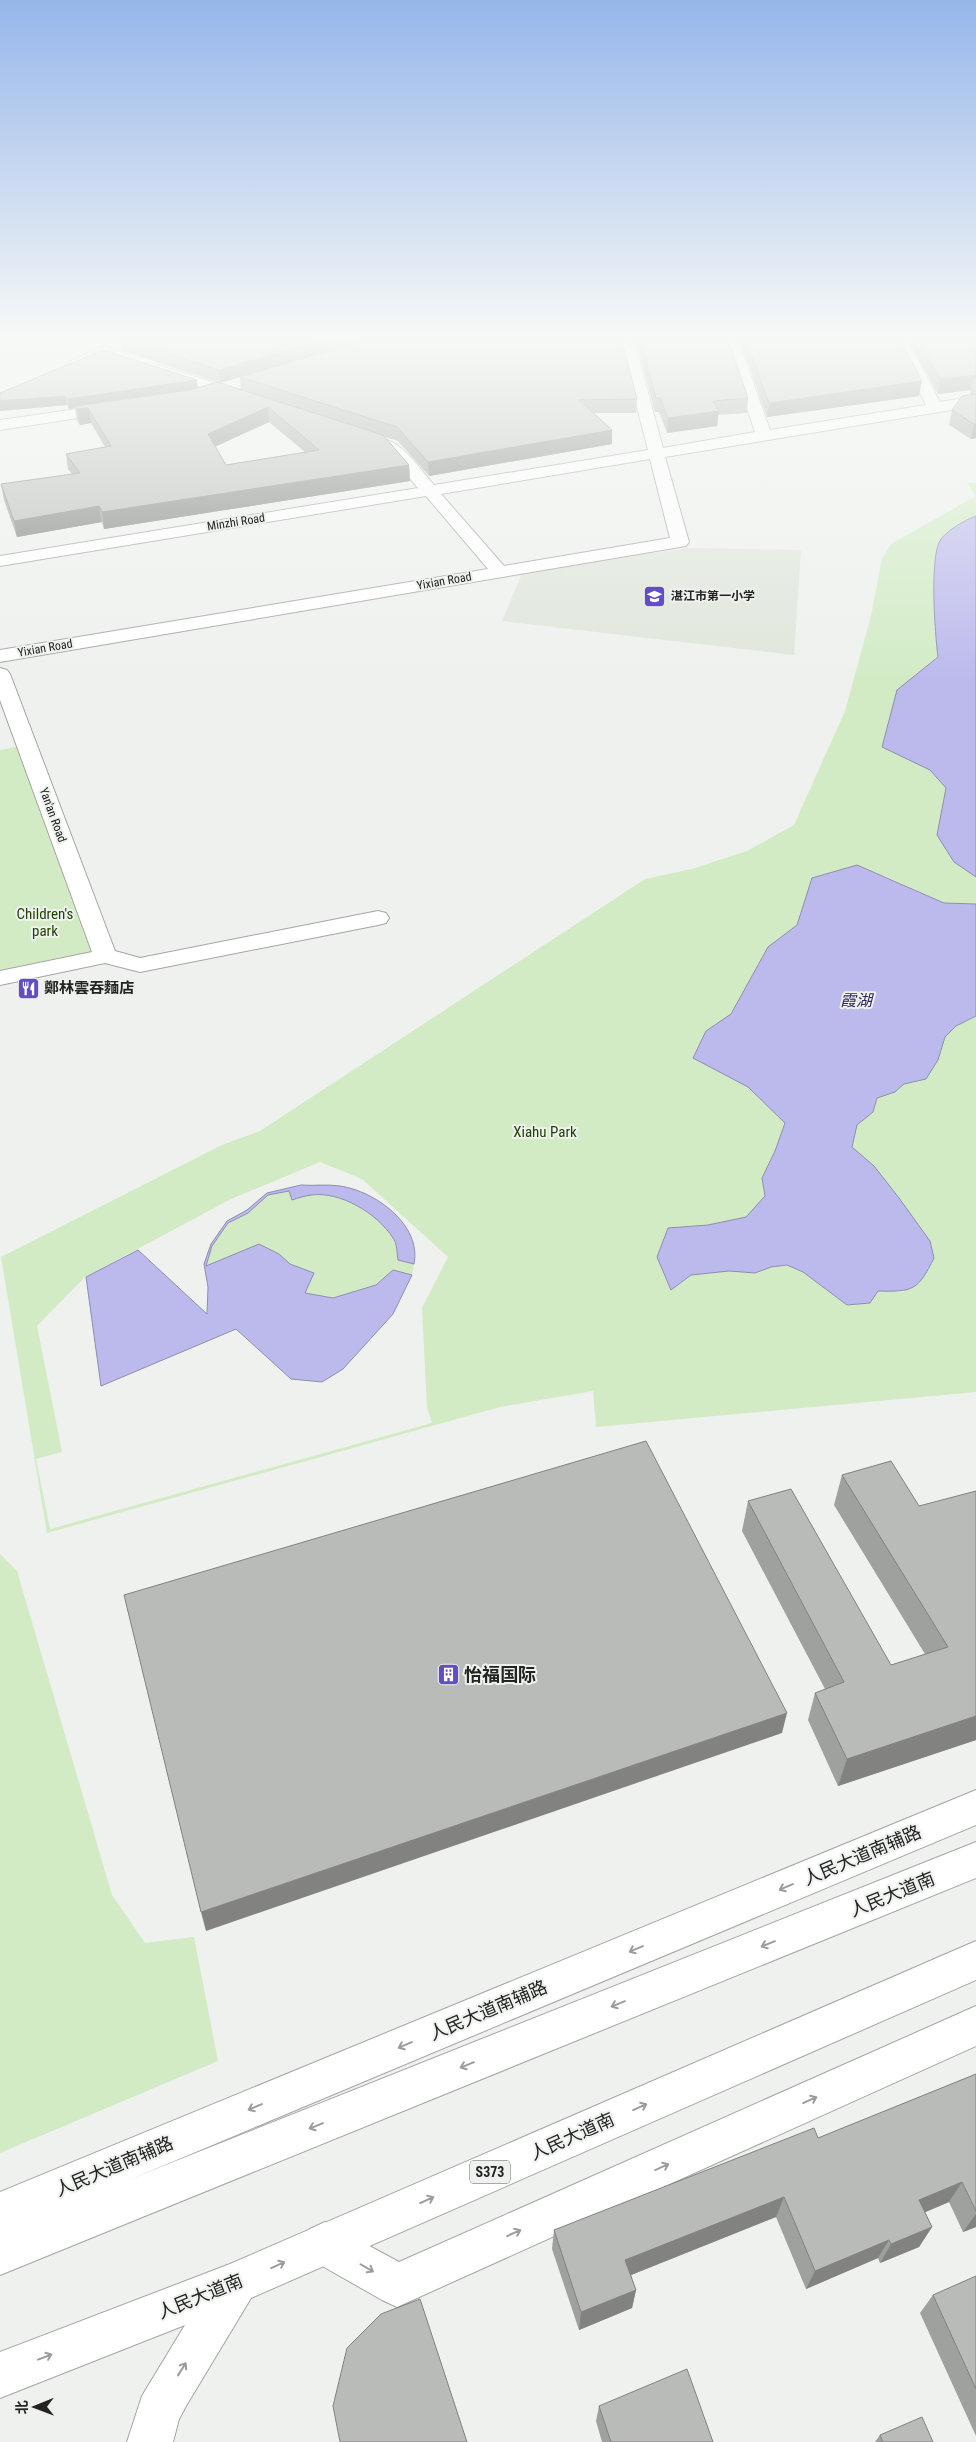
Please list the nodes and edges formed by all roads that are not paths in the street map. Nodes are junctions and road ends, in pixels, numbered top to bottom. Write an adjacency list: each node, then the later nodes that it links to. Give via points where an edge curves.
1 (395, 451): 4 (street)
2 (661, 451): 3 (street, Minzhi Road)
3 (655, 452): 4 (street, Minzhi Road); 6 (street, Yixian Road, via 680,542)
4 (428, 490): 5 (street, Minzhi Road); 6 (street)
5 (0, 561)
6 (500, 572): 7 (street, Yixian Road)
7 (0, 656)
8 (0, 674): 10 (street, Yan'an Road)
9 (378, 918): 10 (street, via 140,965)
10 (105, 956): 11 (street)
11 (0, 978)
12 (976, 1807): 16 (street, 人民大道南辅路, one-way to 16)
13 (976, 1860): 18 (street, 人民大道南, one-way to 18)
14 (976, 1960): 17 (street, 人民大道南 / S373, one-way to 14)
15 (976, 2026): 17 (street, one-way to 15, via 397,2286)
16 (0, 2214)
17 (325, 2244): 19 (street, 人民大道南 / S373, one-way to 17)
18 (0, 2253)
19 (236, 2283): 20 (street, 人民大道南 / S373, one-way to 19); 21 (street, one-way to 19, via 162,2404)
20 (0, 2375)
21 (150, 2442)

